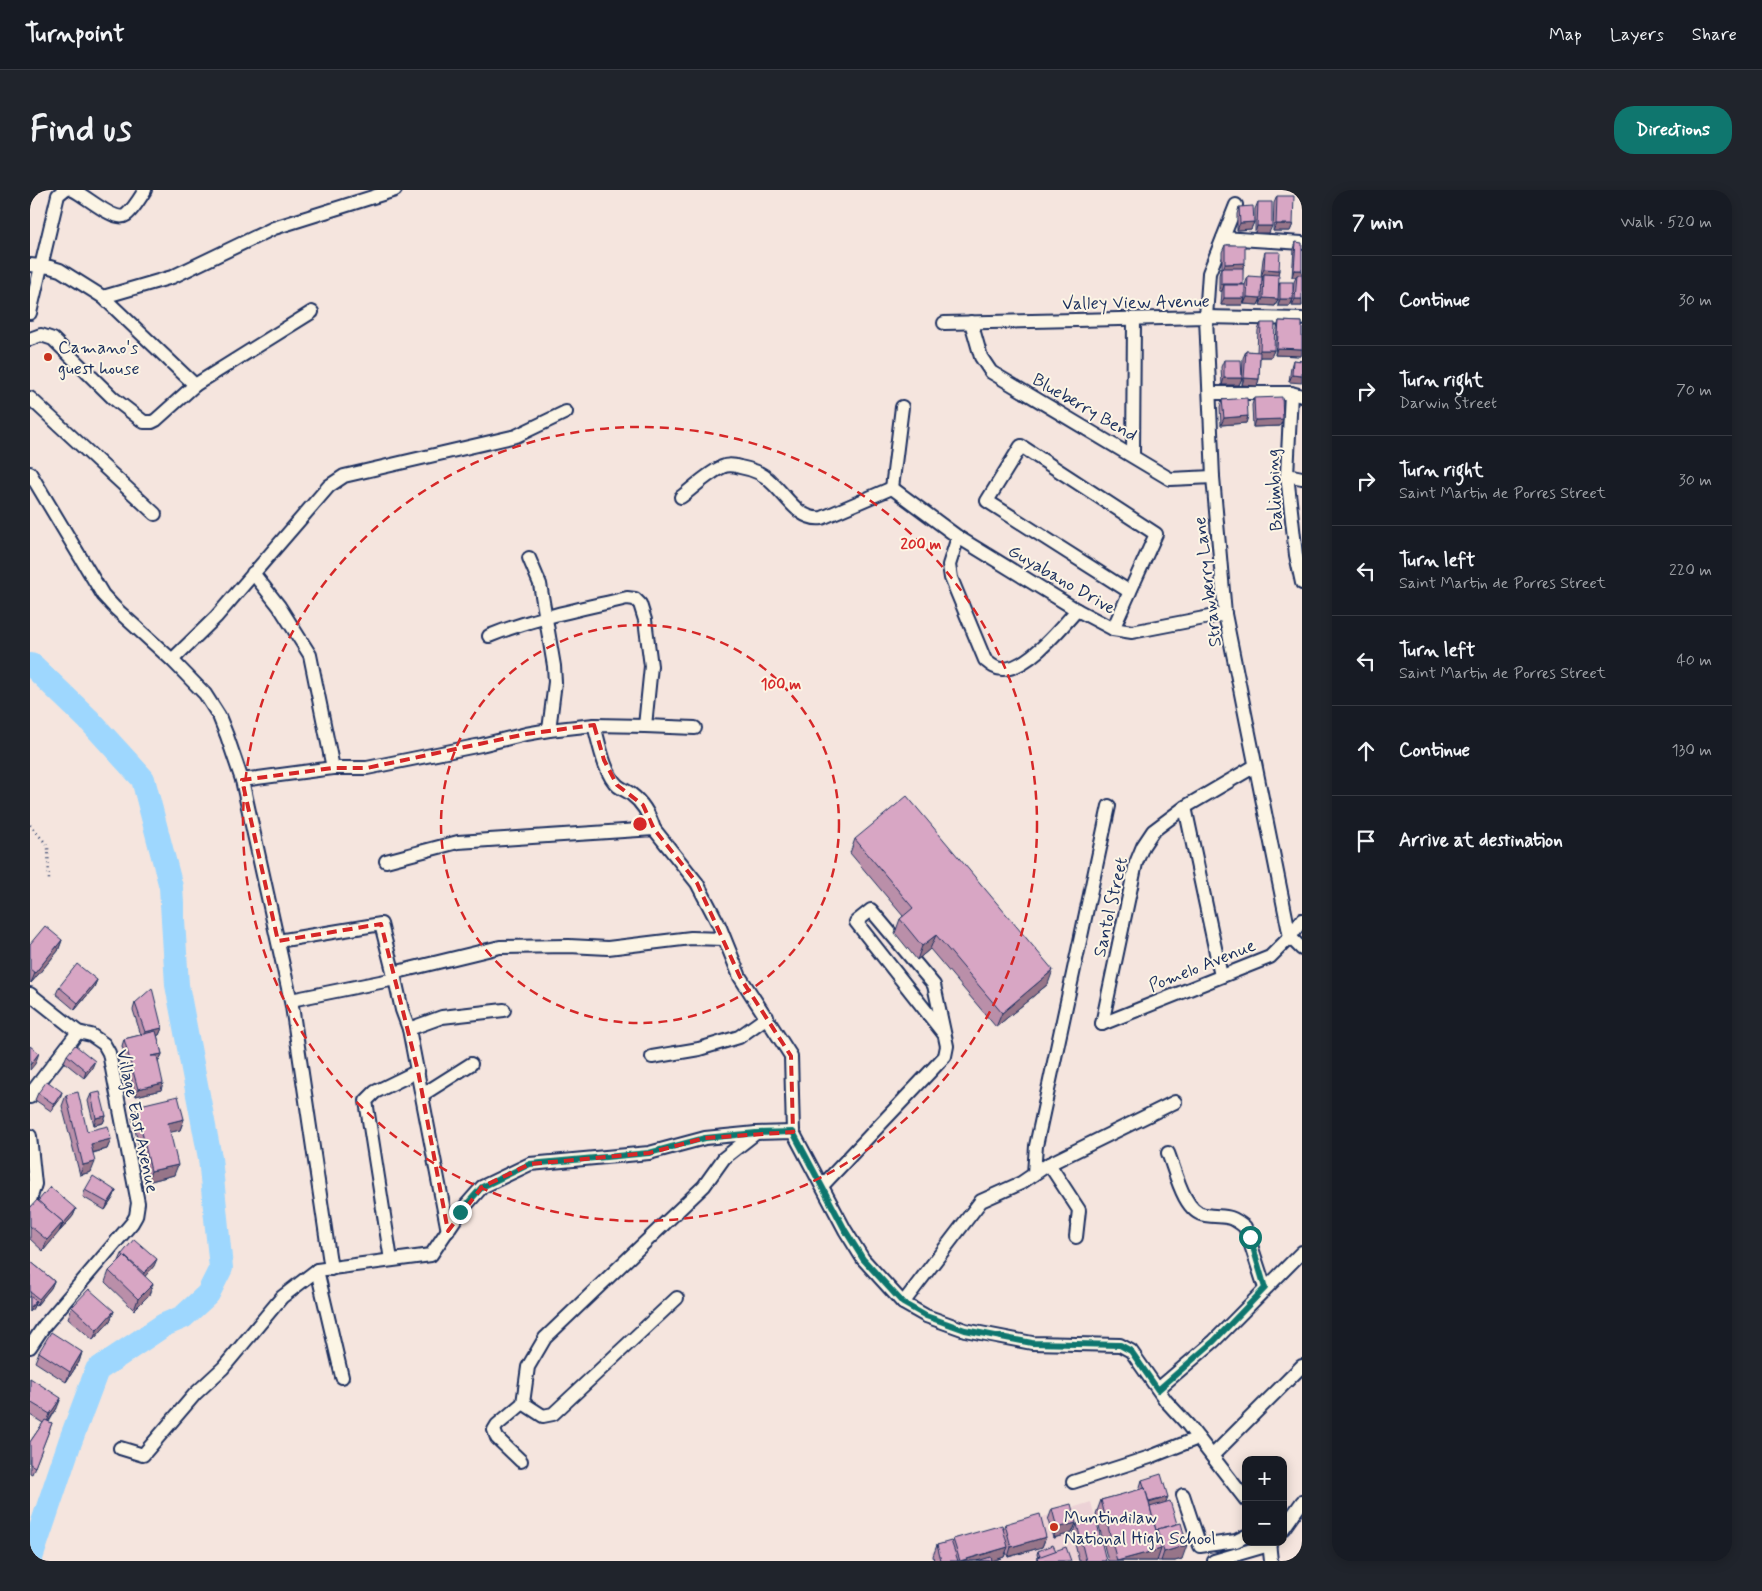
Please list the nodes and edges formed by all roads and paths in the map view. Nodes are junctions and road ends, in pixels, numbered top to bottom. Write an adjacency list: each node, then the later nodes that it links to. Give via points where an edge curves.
1 (64, 190): 8 (street, via 58,195)
2 (74, 190): 3 (street, via 120,218 127,215)
3 (146, 190)
4 (395, 190): 9 (street, via 274,228 172,277)
5 (1236, 205): 6 (street, Strawberry Lane)
6 (1223, 238): 7 (street); 12 (street, Strawberry Lane, via 1209,274)
7 (1302, 243)
8 (36, 265): 9 (street, via 60,270); 11 (street)
9 (103, 297): 18 (street)
10 (312, 312): 18 (street)
11 (30, 313)
12 (1206, 317): 13 (street, Valley View Avenue); 14 (street, Valley View Avenue); 19 (street, Strawberry Lane)
13 (1134, 319): 15 (street, Valley View Avenue); 24 (street)
14 (1302, 320)
15 (971, 322): 16 (street, Valley View Avenue); 24 (street, Blueberry Bend, via 981,357 991,372)
16 (944, 323)
17 (30, 339): 18 (street, via 41,335 52,339 113,398 144,422 156,420)
18 (195, 385)
19 (1210, 393): 20 (street); 27 (street, Strawberry Lane)
20 (1296, 395): 25 (street, Balimbing)
21 (30, 398): 31 (street)
22 (902, 407): 29 (street)
23 (566, 412): 35 (street, via 516,436 344,476 328,486)
24 (1133, 455): 27 (street, Blueberry Bend, via 1170,479)
25 (1287, 475): 28 (street); 33 (street, Balimbing)
26 (31, 477): 43 (street, via 103,594)
27 (1214, 477): 39 (street, Strawberry Lane)
28 (1302, 478)
29 (892, 488): 30 (street, via 813,519 802,515 770,480 730,465 723,466); 32 (street, Guyabano Drive)
30 (681, 497)
31 (155, 514)
32 (958, 538): 38 (street, Guyabano Drive); 38 (street, via 949,564 951,578 985,660 990,665 1001,669 1014,667 1026,660)
33 (1299, 555): 36 (street, Balimbing)
34 (529, 558): 40 (street, via 540,584)
35 (253, 573): 43 (street, via 216,617); 49 (street, via 279,606 310,655)
36 (1302, 584)
37 (1130, 592): 37 (street, via 1156,534 1021,446 987,501); 41 (street)
38 (1077, 610): 41 (street, Guyabano Drive)
39 (1225, 614): 41 (street, Guyabano Drive, via 1132,632); 48 (street, Strawberry Lane)
40 (546, 617): 42 (street); 45 (street, via 628,598 638,602 645,620 651,666); 47 (street, via 555,682)
41 (1113, 629)
42 (489, 636)
43 (172, 660): 50 (street, via 205,694 219,716)
44 (594, 725): 45 (street); 47 (street); 54 (street, via 610,773 617,785 643,805)
45 (645, 726): 46 (street)
46 (695, 728)
47 (549, 730): 49 (street, via 367,768)
48 (1255, 766): 52 (street, Santol Street); 58 (street, Strawberry Lane)
49 (333, 768): 50 (street)
50 (242, 780): 60 (street)
51 (1109, 806): 83 (street, via 1036,1146)
52 (1185, 807): 63 (street); 68 (street, Santol Street, via 1153,830 1136,863)
53 (30, 825): 56 (path, via 48,846)
54 (654, 829): 55 (street, via 458,842); 59 (street, via 697,883)
55 (386, 861)
56 (49, 880)
57 (1302, 920): 58 (street, Pomelo Avenue)
58 (1290, 937): 61 (street); 63 (street, Pomelo Avenue, via 1270,957)
59 (724, 939): 62 (street, via 691,938 608,948 500,948); 67 (street, via 740,977)
60 (278, 941): 62 (street, via 380,924); 65 (street)
61 (1302, 949)
62 (394, 976): 65 (street); 69 (street)
63 (1221, 976): 68 (street, Pomelo Avenue)
64 (30, 994): 70 (street, Village East Avenue)
65 (291, 1000): 90 (street)
66 (504, 1010): 69 (street, via 442,1017)
67 (767, 1017): 72 (street, via 739,1037 699,1049); 78 (street, via 791,1056)
68 (1102, 1024)
69 (409, 1030): 74 (street)
70 (78, 1032): 76 (street); 95 (street, Village East Avenue, via 91,1035 110,1053 138,1209 132,1222)
71 (944, 1034): 71 (street, via 856,922 871,910 934,985); 84 (street, via 945,1056)
72 (652, 1057)
73 (471, 1064): 75 (street)
74 (418, 1071): 75 (street); 89 (street, via 375,1092 366,1101)
75 (422, 1095): 86 (street)
76 (30, 1097)
77 (1175, 1102): 82 (street)
78 (793, 1132): 79 (street); 84 (street)
79 (756, 1133): 86 (street, via 705,1138 649,1153 530,1164 482,1187); 99 (street, via 724,1158 704,1186 545,1338 528,1367)
80 (30, 1136): 85 (street, via 35,1184)
81 (1168, 1153): 92 (street, via 1187,1203 1194,1212 1203,1216 1227,1216 1245,1227)
82 (1049, 1164): 83 (street); 87 (street, via 1078,1210)
83 (1034, 1174): 94 (street, via 981,1201)
84 (822, 1186): 94 (street, via 863,1259)
85 (30, 1200)
86 (448, 1230): 89 (street, via 431,1255)
87 (1076, 1237)
88 (1302, 1252): 92 (street)
89 (391, 1260): 90 (street)
90 (331, 1269): 91 (street)
91 (317, 1270): 97 (street); 101 (street, via 282,1297 223,1368 195,1394 143,1455)
92 (1265, 1288): 98 (street, via 1214,1341)
93 (677, 1298): 99 (street, via 553,1414 542,1416)
94 (903, 1303): 98 (street, via 926,1316 965,1330 1032,1343 1120,1345 1131,1351)
95 (30, 1347)
96 (1302, 1366): 102 (street)
97 (342, 1377)
98 (1158, 1390): 100 (street)
99 (523, 1403): 103 (street, via 494,1430 497,1438)
100 (1198, 1438): 102 (street); 104 (street)
101 (120, 1448)
102 (1212, 1456): 106 (street)
103 (521, 1461)
104 (1073, 1482)
105 (1183, 1495): 109 (street, via 1200,1546)
106 (1242, 1495)
107 (1302, 1502): 108 (street)
108 (1287, 1523)
109 (1242, 1538)
110 (1261, 1546): 112 (street)
111 (1270, 1546): 113 (street)
112 (1214, 1561)
113 (1271, 1561)

